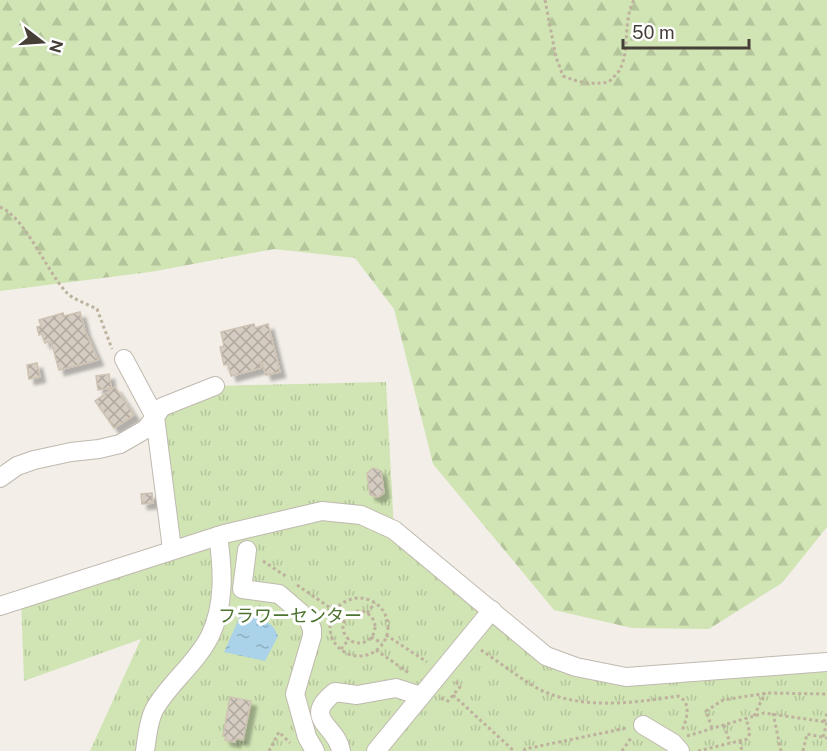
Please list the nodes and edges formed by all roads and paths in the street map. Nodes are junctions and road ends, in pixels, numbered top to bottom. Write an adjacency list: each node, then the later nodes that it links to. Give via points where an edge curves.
1 (545, 0): 2 (path, via 556,57 564,76 579,83 595,84 609,82 620,69 628,13)
2 (634, 0)
3 (0, 207): 4 (path, via 8,210 24,230 68,294 97,309 112,350)
4 (124, 359): 6 (street)
5 (214, 386): 6 (street, via 162,406)
6 (155, 417): 7 (street, via 147,429 120,444 34,460); 9 (street)
7 (0, 478)
8 (218, 536): 9 (street); 13 (street, via 322,511 361,515 394,530); 44 (street, via 221,595 210,636 153,712)
9 (172, 549): 12 (street)
10 (247, 550): 14 (path); 47 (street, via 242,589 279,594 308,619 312,629 295,694)
11 (375, 603): 14 (path, via 364,598 352,599); 15 (path); 17 (path, via 386,617)
12 (0, 606)
13 (492, 610): 20 (street); 24 (street, via 546,656 576,667 626,677)
14 (335, 611): 16 (path); 22 (path, via 330,630)
15 (367, 613): 16 (path, via 355,611); 18 (path, via 375,625)
16 (345, 618): 19 (path, via 343,629)
17 (386, 635): 21 (path); 25 (path)
18 (372, 637): 19 (path, via 359,643); 21 (path)
19 (349, 639): 22 (path)
20 (467, 641): 25 (street); 41 (path, via 536,687 572,700 608,703 678,696 684,699 687,710)
21 (382, 643): 23 (path)
22 (341, 650): 23 (path, via 359,656)
23 (376, 650): 26 (path)
24 (827, 662)
25 (441, 671): 26 (street)
26 (424, 691): 48 (street, via 396,688 357,695 335,692 319,710 319,716); 49 (street)
27 (765, 693): 28 (path); 32 (path); 37 (path, via 723,700 706,711)
28 (827, 694)
29 (453, 695): 50 (path)
30 (827, 713): 34 (path)
31 (773, 714): 32 (path); 34 (path); 56 (path)
32 (754, 716): 33 (path)
33 (746, 718): 36 (path); 39 (path, via 750,733)
34 (826, 722): 38 (path)
35 (643, 725): 41 (street); 43 (path)
36 (724, 725): 37 (path); 40 (path)
37 (712, 728): 41 (path)
38 (825, 738): 57 (path, via 807,734)
39 (740, 741): 40 (path); 55 (path)
40 (730, 743): 42 (path)
41 (677, 744)
42 (718, 746): 53 (path); 54 (path)
43 (531, 747): 51 (path); 52 (path)
44 (145, 751)
45 (268, 751): 46 (path, via 279,732)
46 (297, 751)
47 (315, 751)
48 (341, 751)
49 (376, 751)
50 (514, 751)
51 (524, 751)
52 (537, 751)
53 (698, 751)
54 (719, 751)
55 (742, 751)
56 (780, 751)
57 (804, 751)

